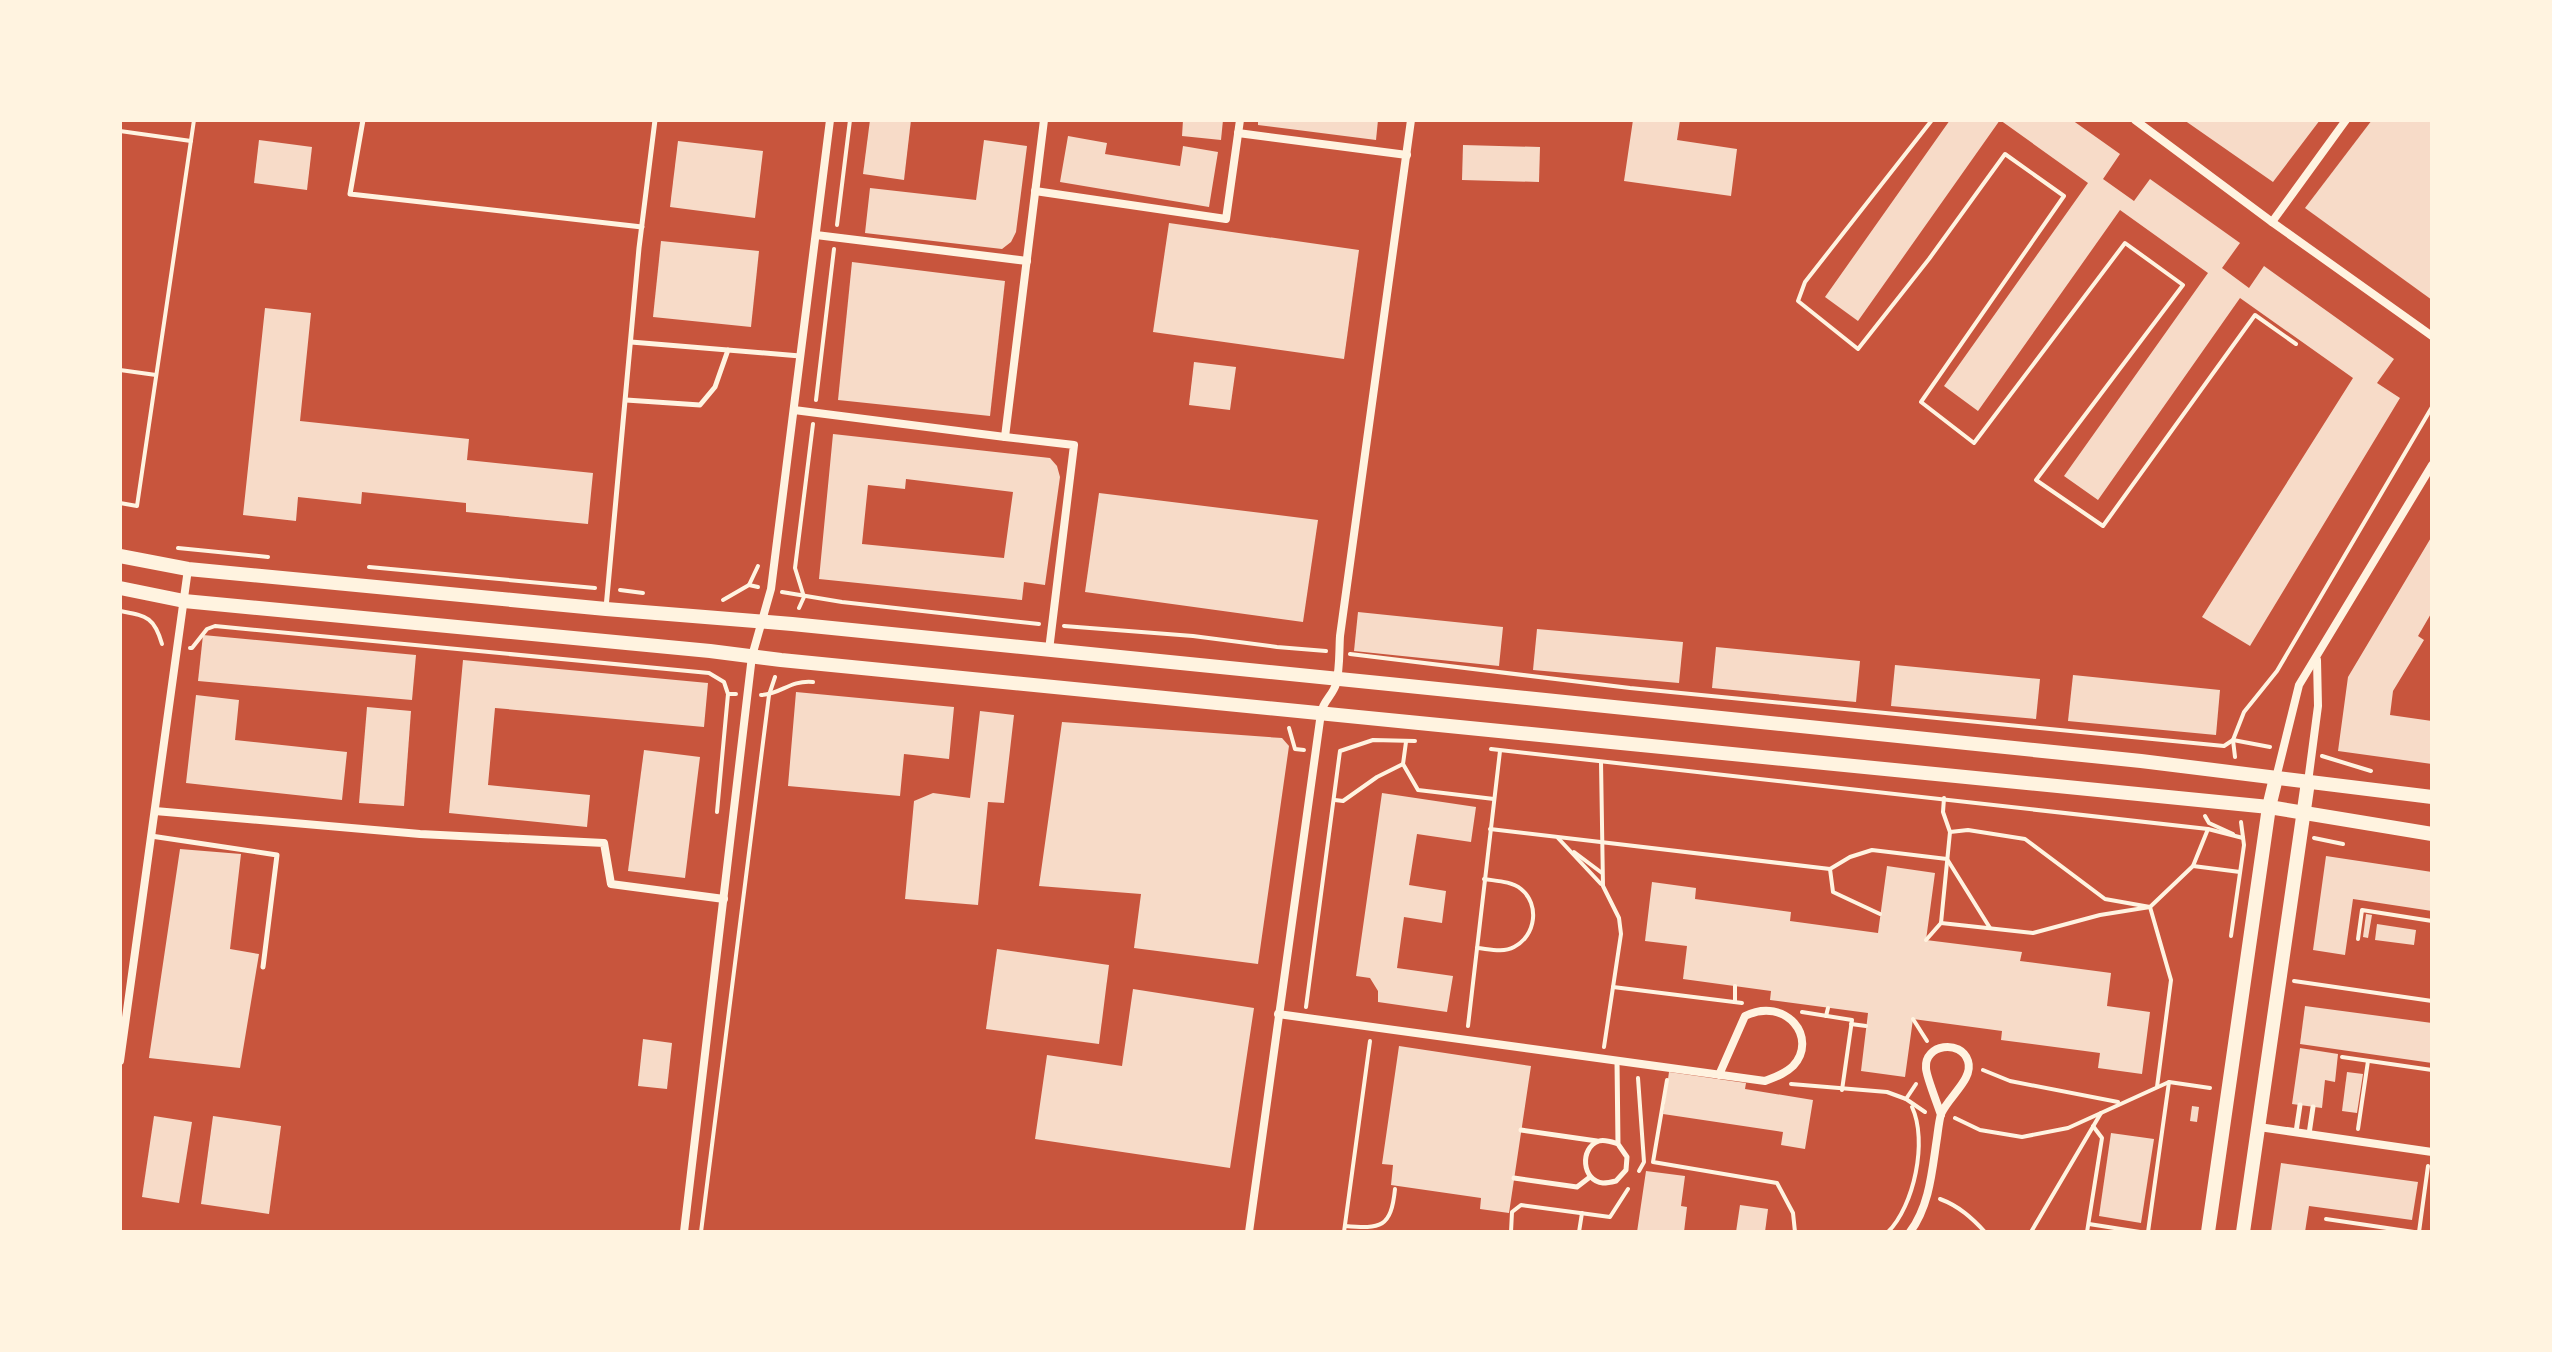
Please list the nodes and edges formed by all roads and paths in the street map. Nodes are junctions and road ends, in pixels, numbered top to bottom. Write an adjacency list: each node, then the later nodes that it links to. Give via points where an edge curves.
1 (194, 120): 14 (path)
2 (363, 120): 18 (lane, via 350,194)
3 (655, 120): 18 (lane)
4 (830, 120): 19 (street)
5 (850, 120): 20 (path)
6 (1044, 120): 16 (street)
7 (1240, 120): 13 (street)
8 (1411, 120): 15 (street)
9 (1932, 120): 24 (path, via 1805,282 1798,301 1858,349 2005,154 2064,196 1921,402 1974,443 2125,243 2183,285 2036,480 2103,526 2255,315)
10 (2135, 120): 17 (street)
11 (2346, 120): 17 (street)
12 (120, 131): 14 (path)
13 (1238, 133): 15 (street); 16 (street, via 1226,219)
14 (191, 141): 28 (path)
15 (1407, 155): 55 (street)
16 (1035, 191): 21 (street)
17 (2272, 222): 22 (street)
18 (642, 227): 23 (lane)
19 (816, 235): 20 (street); 26 (street)
20 (836, 237): 21 (street); 32 (path)
21 (1027, 261): 33 (street)
22 (2432, 336)
23 (631, 342): 25 (lane); 29 (lane)
24 (2296, 344)
25 (728, 350): 26 (lane); 29 (lane, via 715,387 700,405)
26 (801, 356): 31 (street)
27 (120, 370): 28 (path)
28 (156, 375): 35 (path, via 137,506)
29 (626, 400): 42 (lane)
30 (2432, 407): 59 (path, via 2277,671 2244,712)
31 (794, 410): 32 (street); 43 (street)
32 (814, 412): 33 (street); 43 (path, via 795,568 804,597)
33 (1005, 437): 51 (street, via 1074,445)
34 (2432, 465): 54 (street)
35 (120, 503)
36 (167, 547): 38 (path)
37 (120, 556): 40 (main road)
38 (272, 558)
39 (364, 567): 42 (path)
40 (188, 569): 46 (street); 47 (main road)
41 (120, 588): 46 (main road)
42 (609, 589): 44 (path); 47 (lane)
43 (771, 589): 45 (path, via 749,585 727,600); 49 (street)
44 (654, 594)
45 (714, 600)
46 (184, 601): 50 (street); 53 (main road)
47 (606, 609): 49 (main road)
48 (120, 611): 50 (path, via 145,615 154,622 163,646)
49 (763, 622): 51 (main road); 53 (street)
50 (178, 646): 56 (path, via 192,648 215,626 709,673 724,682); 77 (street)
51 (1049, 650): 55 (main road)
52 (1348, 653): 59 (path, via 1630,688 2224,746)
53 (752, 656): 58 (main road); 96 (street)
54 (2317, 659): 63 (street, via 2299,685); 65 (street)
55 (1337, 679): 58 (street); 69 (main road)
56 (728, 694)
57 (769, 695): 164 (path)
58 (1321, 713): 75 (main road); 111 (street)
59 (2233, 740): 63 (path)
60 (1419, 741): 61 (path)
61 (1406, 742): 67 (path); 74 (path, via 1373,740 1340,751)
62 (1486, 748): 64 (path)
63 (2283, 750): 69 (street)
64 (1500, 751): 66 (path); 73 (path)
65 (2312, 752): 68 (path); 70 (street)
66 (1601, 762): 72 (path); 87 (path)
67 (1403, 764): 73 (path, via 1418,790); 74 (path, via 1343,801)
68 (2373, 771)
69 (2276, 778): 70 (main road); 76 (main road)
70 (2308, 782): 71 (main road); 78 (main road)
71 (2432, 797)
72 (1944, 798): 80 (path); 81 (path)
73 (1494, 799): 79 (path)
74 (1335, 800): 113 (path)
75 (2196, 800): 76 (main road); 85 (path, via 2209,823)
76 (2269, 807): 78 (main road); 176 (main road)
77 (155, 811): 83 (street); 96 (street, via 420,834 604,843 611,884)
78 (2304, 814): 82 (main road); 106 (main road)
79 (1490, 829): 84 (path); 94 (path)
80 (2208, 829): 85 (path); 90 (path)
81 (1950, 832): 89 (path); 97 (path, via 2025,839 2105,899)
82 (2432, 834)
83 (151, 836): 105 (lane, via 277,855); 122 (street)
84 (1556, 836): 86 (path); 87 (path)
85 (2243, 838): 88 (path)
86 (1562, 843): 93 (path); 95 (path)
87 (1602, 843): 91 (path); 93 (path)
88 (2244, 845)
89 (1947, 859): 91 (path, via 1872,850); 100 (path); 101 (path)
90 (2193, 866): 92 (path); 97 (path)
91 (1830, 869): 98 (path, via 1833,892)
92 (2240, 872)
93 (1603, 873): 95 (path)
94 (1484, 879): 104 (path); 104 (path, via 1521,889 1533,907 1533,920 1515,947)
95 (1603, 886): 121 (path, via 1621,934)
96 (724, 899): 163 (street)
97 (2150, 907): 101 (path, via 2033,933); 132 (path, via 2171,980)
98 (1880, 914)
99 (2432, 921): 102 (path, via 2362,910)
100 (1941, 923): 101 (path); 103 (path)
101 (1990, 928)
102 (2358, 939)
103 (1926, 940)
104 (1477, 948): 118 (path)
105 (263, 967)
106 (2280, 979): 108 (path); 144 (main road)
107 (1735, 986): 109 (path)
108 (2432, 1001)
109 (1735, 1002)
110 (1828, 1008): 112 (path)
111 (1278, 1014): 113 (street); 165 (street)
112 (1826, 1016)
113 (1304, 1018): 117 (street)
114 (1913, 1019): 119 (path)
115 (1851, 1024): 116 (path)
116 (1866, 1026)
117 (1372, 1027): 118 (street); 161 (path)
118 (1466, 1040): 121 (street)
119 (1931, 1047)
120 (2342, 1057): 124 (path)
121 (1602, 1059): 123 (street)
122 (120, 1061)
123 (1617, 1061): 125 (street); 150 (lane)
124 (2368, 1061): 126 (path); 149 (path)
125 (1670, 1068): 127 (street); 168 (path, via 1653,1162 1777,1183 1793,1213)
126 (2432, 1070)
127 (1719, 1075): 129 (street); 129 (street, via 1745,1016 1759,1009 1777,1010 1790,1017 1801,1048 1796,1063)
128 (1978, 1075): 135 (path, via 1976,1067 2010,1081)
129 (1765, 1081): 134 (path, via 1887,1092)
130 (2169, 1082): 132 (path); 133 (path); 175 (path)
131 (1917, 1083): 134 (path)
132 (2157, 1087): 135 (path)
133 (2210, 1088)
134 (1906, 1099): 136 (path)
135 (2120, 1102): 140 (path)
136 (1911, 1105): 141 (path); 155 (path, via 1919,1135)
137 (2300, 1105): 146 (lane)
138 (2313, 1107): 147 (lane)
139 (1959, 1109): 140 (path, via 1955,1118 1980,1130 2022,1137 2068,1128)
140 (2102, 1111): 143 (path)
141 (1929, 1114)
142 (1941, 1115): 142 (street, via 1969,1068 1967,1057 1953,1047 1939,1048 1926,1068); 156 (street)
143 (2093, 1126): 160 (path, via 2102,1138); 172 (path)
144 (2259, 1127): 146 (street); 177 (main road)
145 (1521, 1130): 148 (lane)
146 (2296, 1132): 147 (street)
147 (2309, 1134): 149 (street)
148 (1598, 1141): 150 (lane); 152 (lane, via 1585,1155)
149 (2356, 1141): 151 (street)
150 (1618, 1144): 152 (lane, via 1627,1157 1626,1170 1616,1181 1601,1183)
151 (2431, 1152): 178 (path)
152 (1590, 1177): 153 (lane, via 1577,1187)
153 (1514, 1178)
154 (1395, 1189): 161 (path, via 1390,1217 1382,1225)
155 (1911, 1193): 156 (path); 169 (path)
156 (1928, 1194): 170 (street); 171 (path, via 1953,1203)
157 (1512, 1212): 166 (path)
158 (1582, 1213): 167 (path)
159 (2326, 1219): 162 (path)
160 (2089, 1224): 173 (path); 174 (path)
161 (1344, 1229)
162 (2399, 1231): 178 (path)
163 (684, 1232)
164 (701, 1232)
165 (1249, 1232)
166 (1511, 1232)
167 (1579, 1232)
168 (1795, 1232)
169 (1888, 1232)
170 (1910, 1232)
171 (1985, 1232)
172 (2031, 1232)
173 (2087, 1232)
174 (2140, 1232)
175 (2148, 1232)
176 (2208, 1232)
177 (2243, 1232)
178 (2416, 1232)

